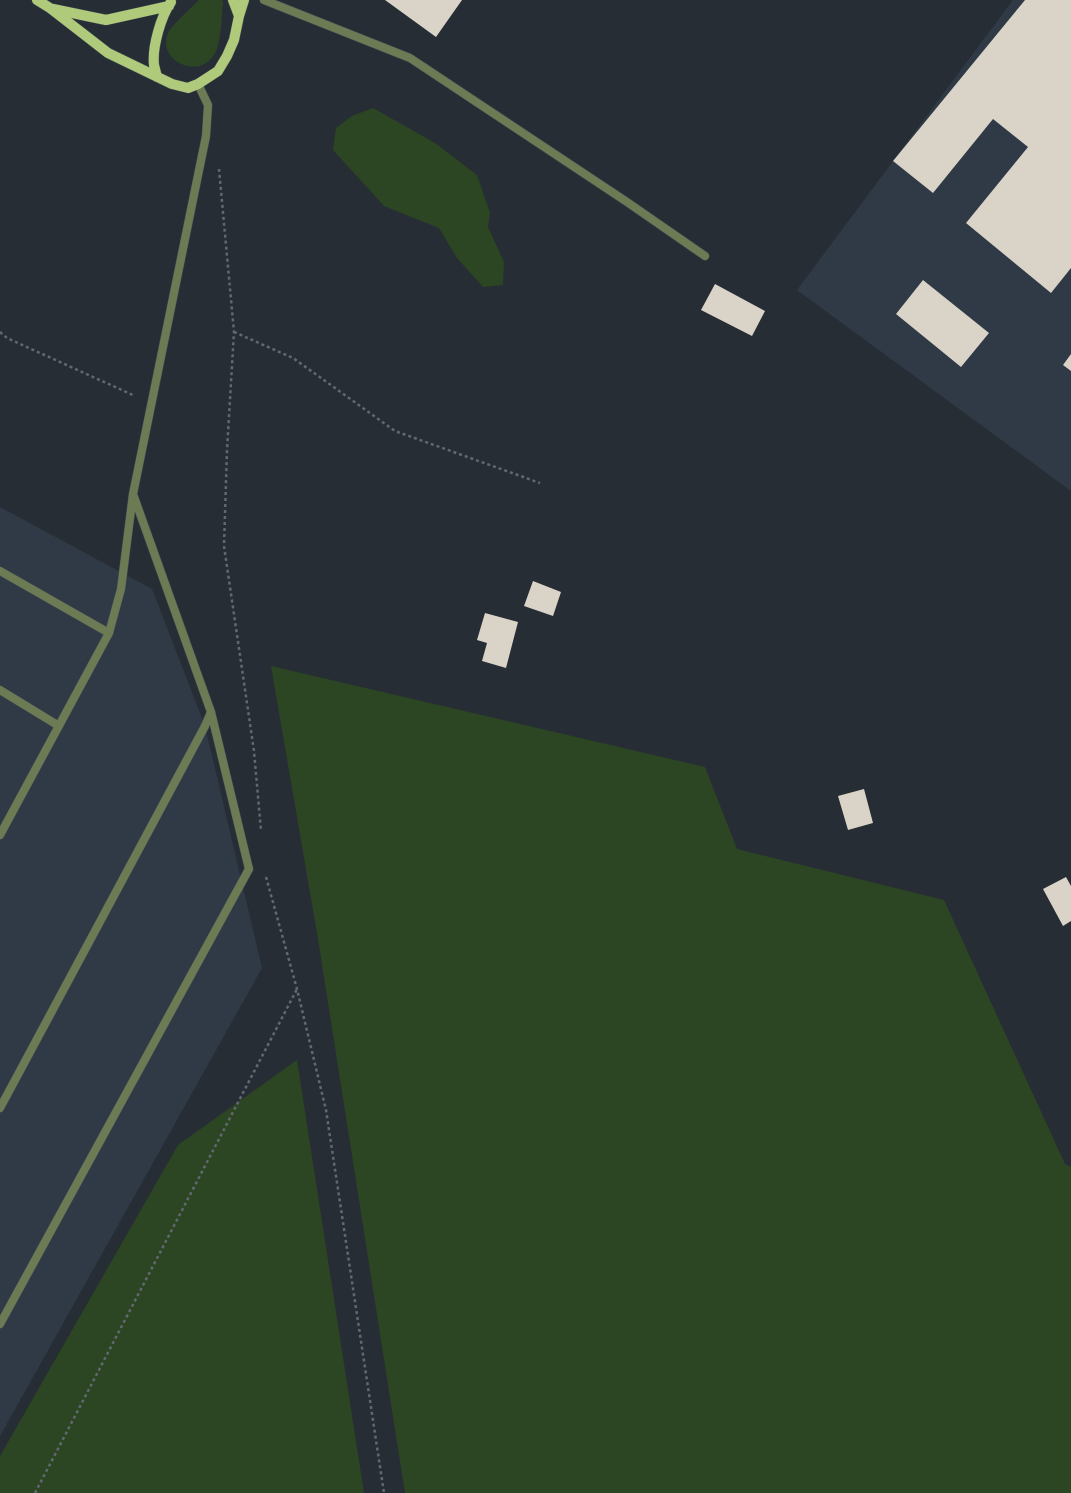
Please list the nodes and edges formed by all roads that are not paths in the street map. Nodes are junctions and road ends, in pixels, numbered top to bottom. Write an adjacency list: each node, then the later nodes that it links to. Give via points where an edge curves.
1 (37, 0): 6 (main road)
2 (233, 0): 7 (main road)
3 (244, 0): 7 (main road)
4 (264, 0): 10 (lane, via 410,58)
5 (171, 3): 6 (main road, via 106,20); 8 (main road, via 158,31 154,64)
6 (50, 8): 8 (main road, via 108,53)
7 (239, 16): 9 (main road, via 234,40 218,71)
8 (157, 77): 9 (main road, via 188,88)
9 (198, 84): 11 (lane, via 208,105 206,136)
10 (706, 256)
11 (133, 494): 13 (lane, via 121,589); 15 (lane)
12 (0, 571): 13 (lane)
13 (109, 633): 16 (lane)
14 (0, 690): 16 (lane)
15 (211, 712): 19 (lane); 21 (lane, via 248,869)
16 (59, 726): 17 (lane)
17 (3, 821): 18 (lane)
18 (0, 835)
19 (3, 1097): 20 (lane)
20 (0, 1108)
21 (0, 1324)

